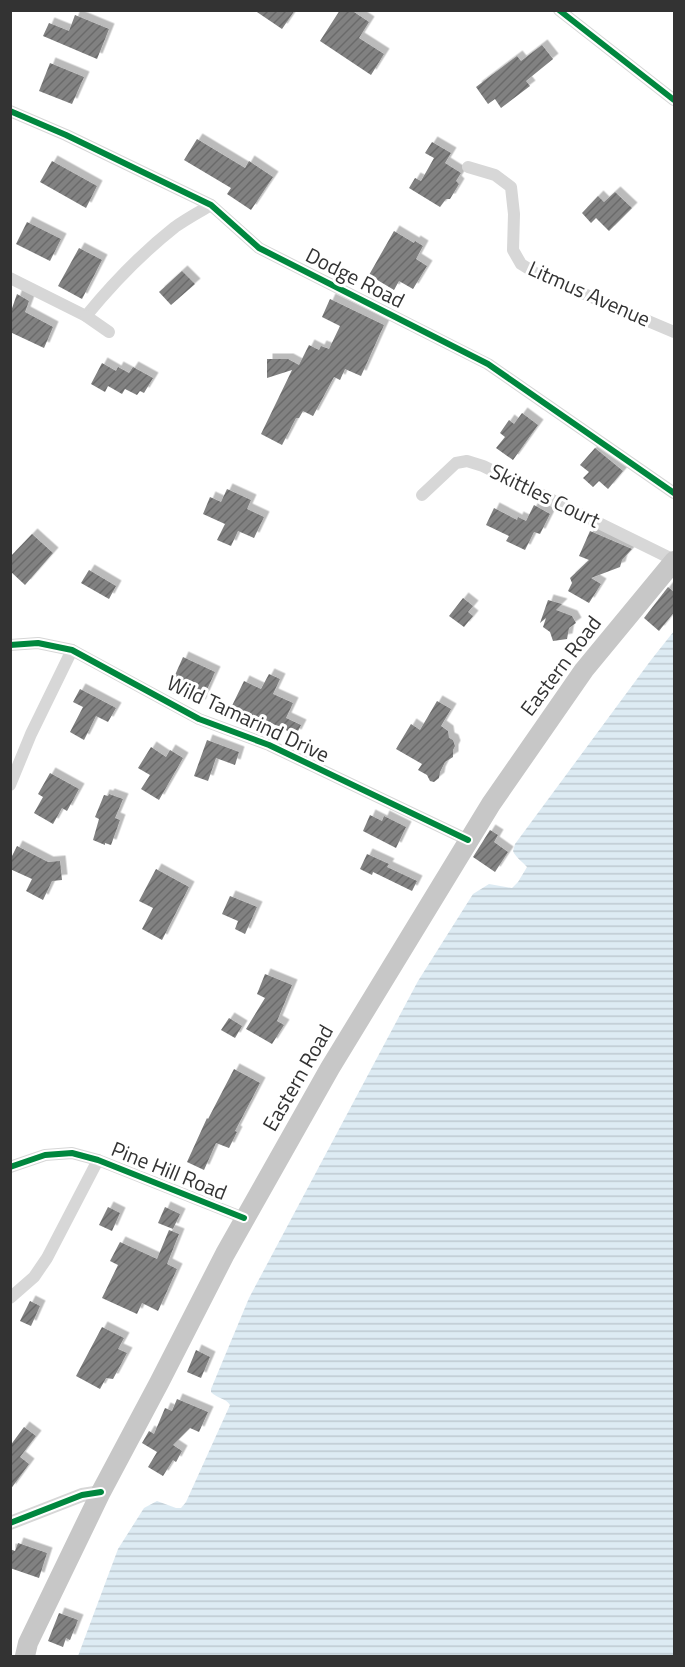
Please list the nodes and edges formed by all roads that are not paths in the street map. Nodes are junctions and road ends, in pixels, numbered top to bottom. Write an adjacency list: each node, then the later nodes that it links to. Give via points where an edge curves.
1 (559, 10): 2 (street)
2 (675, 100)
3 (10, 111): 5 (street, Dodge Road)
4 (468, 168): 9 (street, Litmus Avenue, via 495,175 511,187 513,250 521,264)
5 (211, 205): 7 (street, via 140,256); 10 (street, Dodge Road, via 259,248 488,364)
6 (10, 278): 7 (street)
7 (86, 316): 8 (street)
8 (109, 332)
9 (675, 332)
10 (675, 493)
11 (422, 495): 12 (street, Skittles Court, via 456,463 467,461)
12 (675, 560): 16 (highway, Eastern Road, via 584,670)
13 (10, 645): 14 (street, Wild Tamarind Drive, via 38,643)
14 (72, 650): 15 (street); 16 (street, Wild Tamarind Drive, via 199,719 269,746)
15 (10, 785)
16 (468, 840): 19 (highway, Eastern Road)
17 (98, 1160): 18 (street, Pine Hill Road, via 72,1154 45,1155); 19 (street, Pine Hill Road); 20 (street, Pine Hill Road, via 47,1258 34,1277)
18 (10, 1167)
19 (244, 1218): 21 (highway, Eastern Road)
20 (10, 1298)
21 (101, 1492): 22 (street, via 82,1495); 23 (highway, Eastern Road)
22 (10, 1523)
23 (25, 1656)

